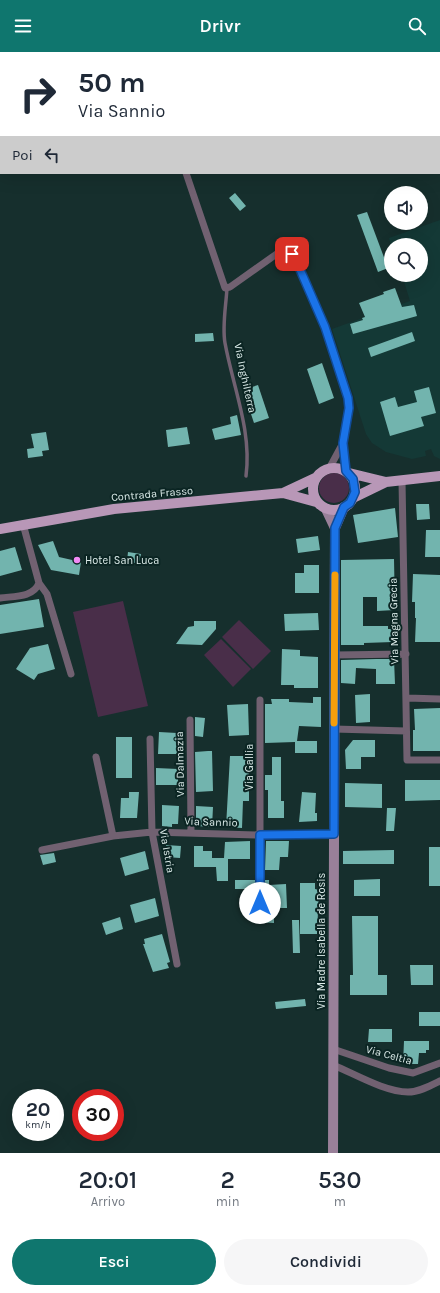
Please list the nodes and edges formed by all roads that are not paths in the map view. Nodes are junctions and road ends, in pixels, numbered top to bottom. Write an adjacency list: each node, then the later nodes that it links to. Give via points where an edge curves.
1 (186, 174): 2 (street, Via Inghilterra, via 224,287)
2 (227, 288): 3 (street, via 278,253 288,252 295,258 325,327 348,398 349,408); 6 (lane, Via Inghilterra, via 225,342 247,439 249,456)
3 (343, 443): 4 (street); 5 (street)
4 (330, 467): 5 (main road); 8 (main road)
5 (348, 472): 10 (main road); 12 (main road, via 355,486)
6 (246, 476)
7 (440, 476): 9 (main road)
8 (315, 478): 11 (main road, Contrada Frasso); 13 (main road, via 312,490)
9 (402, 481): 10 (main road); 21 (street, Via Magna Grecia)
10 (386, 482): 12 (main road)
11 (283, 493): 13 (main road, Contrada Frasso); 16 (main road, Contrada Frasso, via 114,509)
12 (353, 498): 14 (main road)
13 (316, 502): 15 (main road)
14 (344, 507): 15 (main road, via 339,510); 17 (street, Via Madre Isabella de Rosis)
15 (326, 509): 17 (street, Via Madre Isabella de Rosis)
16 (23, 524): 18 (main road, Contrada Frasso); 19 (street)
17 (335, 528): 22 (street, Via Madre Isabella de Rosis)
18 (0, 529)
19 (39, 583): 20 (street, via 36,590 30,594); 23 (street, via 47,594)
20 (0, 598)
21 (406, 654): 22 (street); 24 (street, Via Magna Grecia)
22 (335, 655): 28 (street, Via Madre Isabella de Rosis)
23 (71, 674)
24 (406, 698): 25 (street); 29 (street, Via Magna Grecia)
25 (440, 699)
26 (260, 700): 36 (street, Via Gallia)
27 (190, 720): 34 (street, Via Dalmazia)
28 (334, 729): 29 (street); 35 (street, Via Madre Isabella de Rosis)
29 (406, 731): 32 (street, Via Magna Grecia, via 407,760)
30 (150, 739): 33 (street, Via Istria)
31 (96, 757): 37 (street)
32 (440, 760)
33 (152, 832): 34 (street, Via Sannio); 37 (street, Via Sannio); 40 (street, Via Istria)
34 (191, 832): 36 (street, Via Sannio)
35 (334, 834): 36 (street, Via Sannio); 41 (street, Via Madre Isabella de Rosis)
36 (260, 835): 39 (street)
37 (114, 836): 38 (street, Via Sannio)
38 (42, 850)
39 (260, 903)
40 (177, 964)
41 (333, 1049): 42 (street, Via Celtia, via 389,1068 413,1073); 43 (street, Via Madre Isabella de Rosis)
42 (440, 1063)
43 (333, 1066): 44 (street, via 395,1090 409,1092); 45 (street, Via Madre Isabella de Rosis)
44 (440, 1081)
45 (333, 1153)

